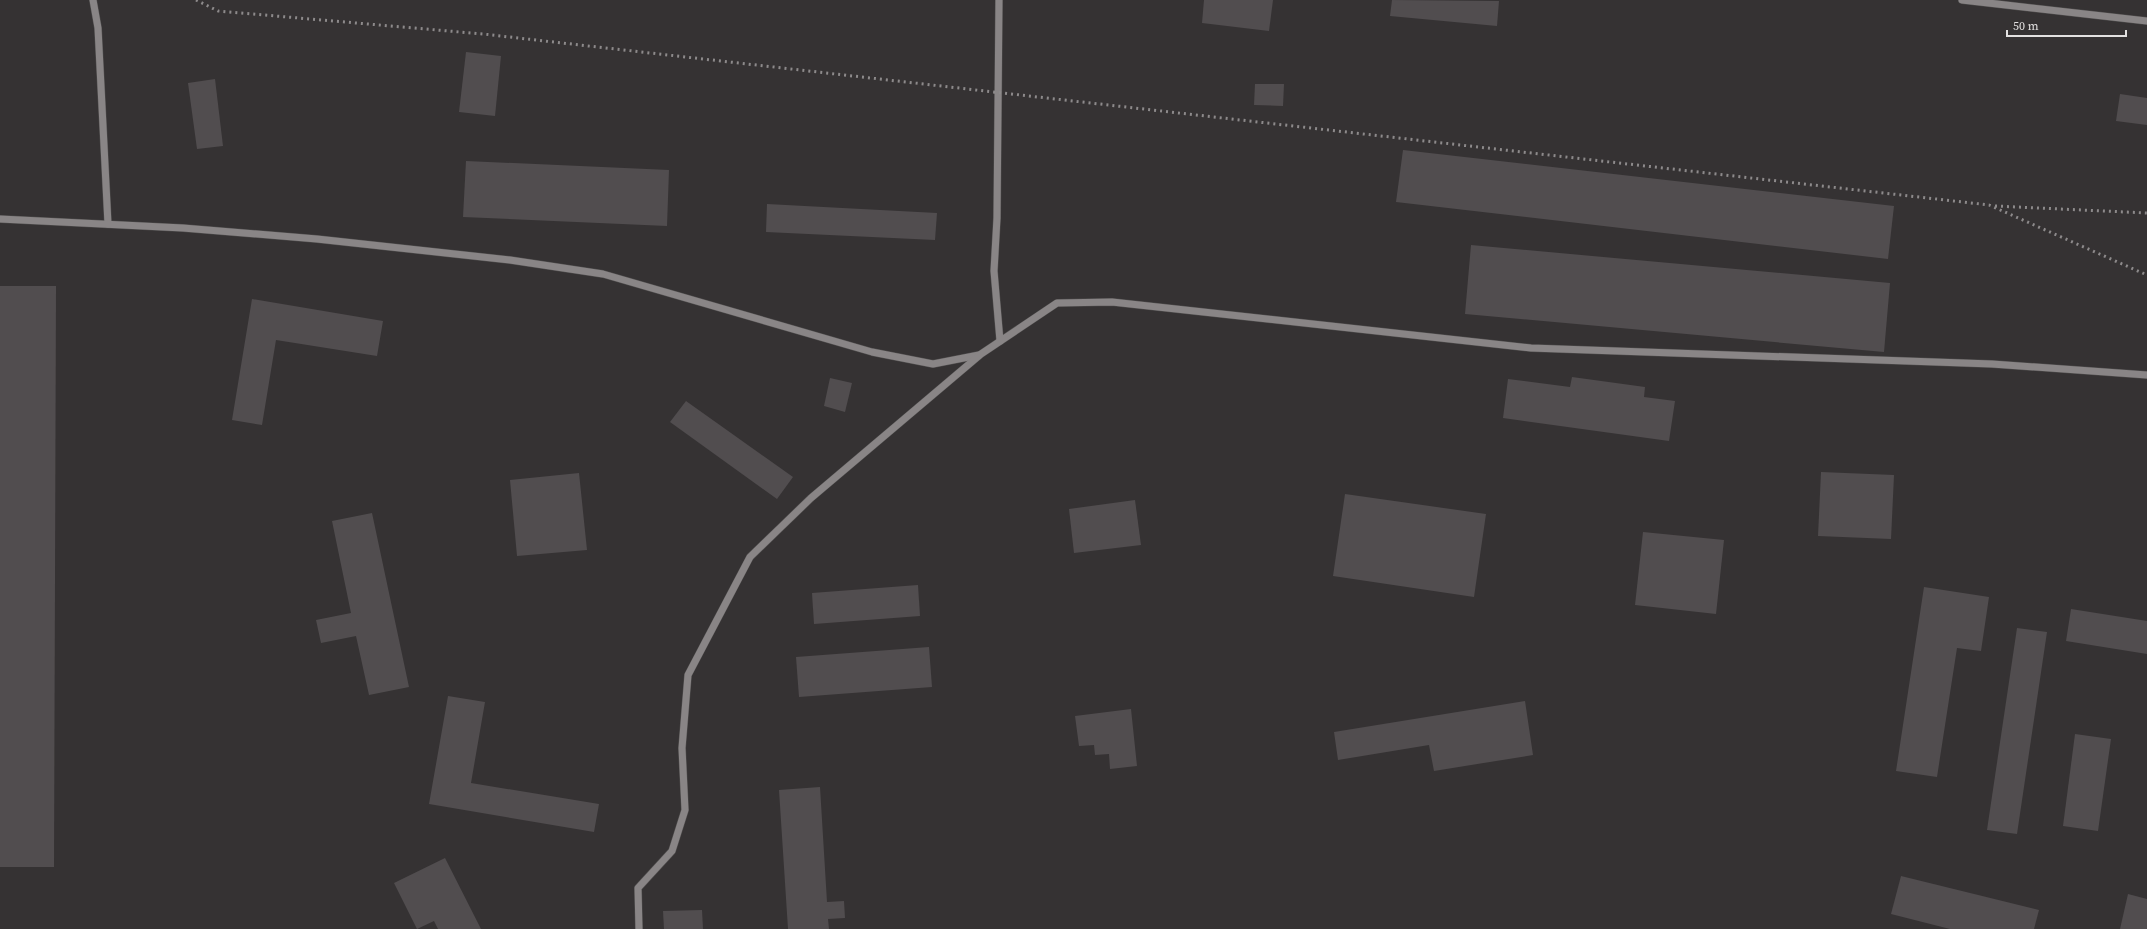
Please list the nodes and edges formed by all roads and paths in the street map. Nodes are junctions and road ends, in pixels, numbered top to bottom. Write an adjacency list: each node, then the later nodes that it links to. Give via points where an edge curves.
1 (93, 0): 6 (lane, via 98,28)
2 (999, 0): 7 (lane, via 997,218 994,271)
3 (1962, 0): 4 (lane)
4 (2147, 21)
5 (0, 219): 6 (lane)
6 (108, 224): 8 (lane, via 317,239 604,274 872,352 933,364)
7 (1000, 341): 8 (lane); 9 (lane, via 1057,303 1112,302 1531,348 1992,364)
8 (981, 354): 10 (lane, via 811,498 750,557 688,675 682,748 686,810 672,851 638,888)
9 (2147, 375)
10 (639, 929)

